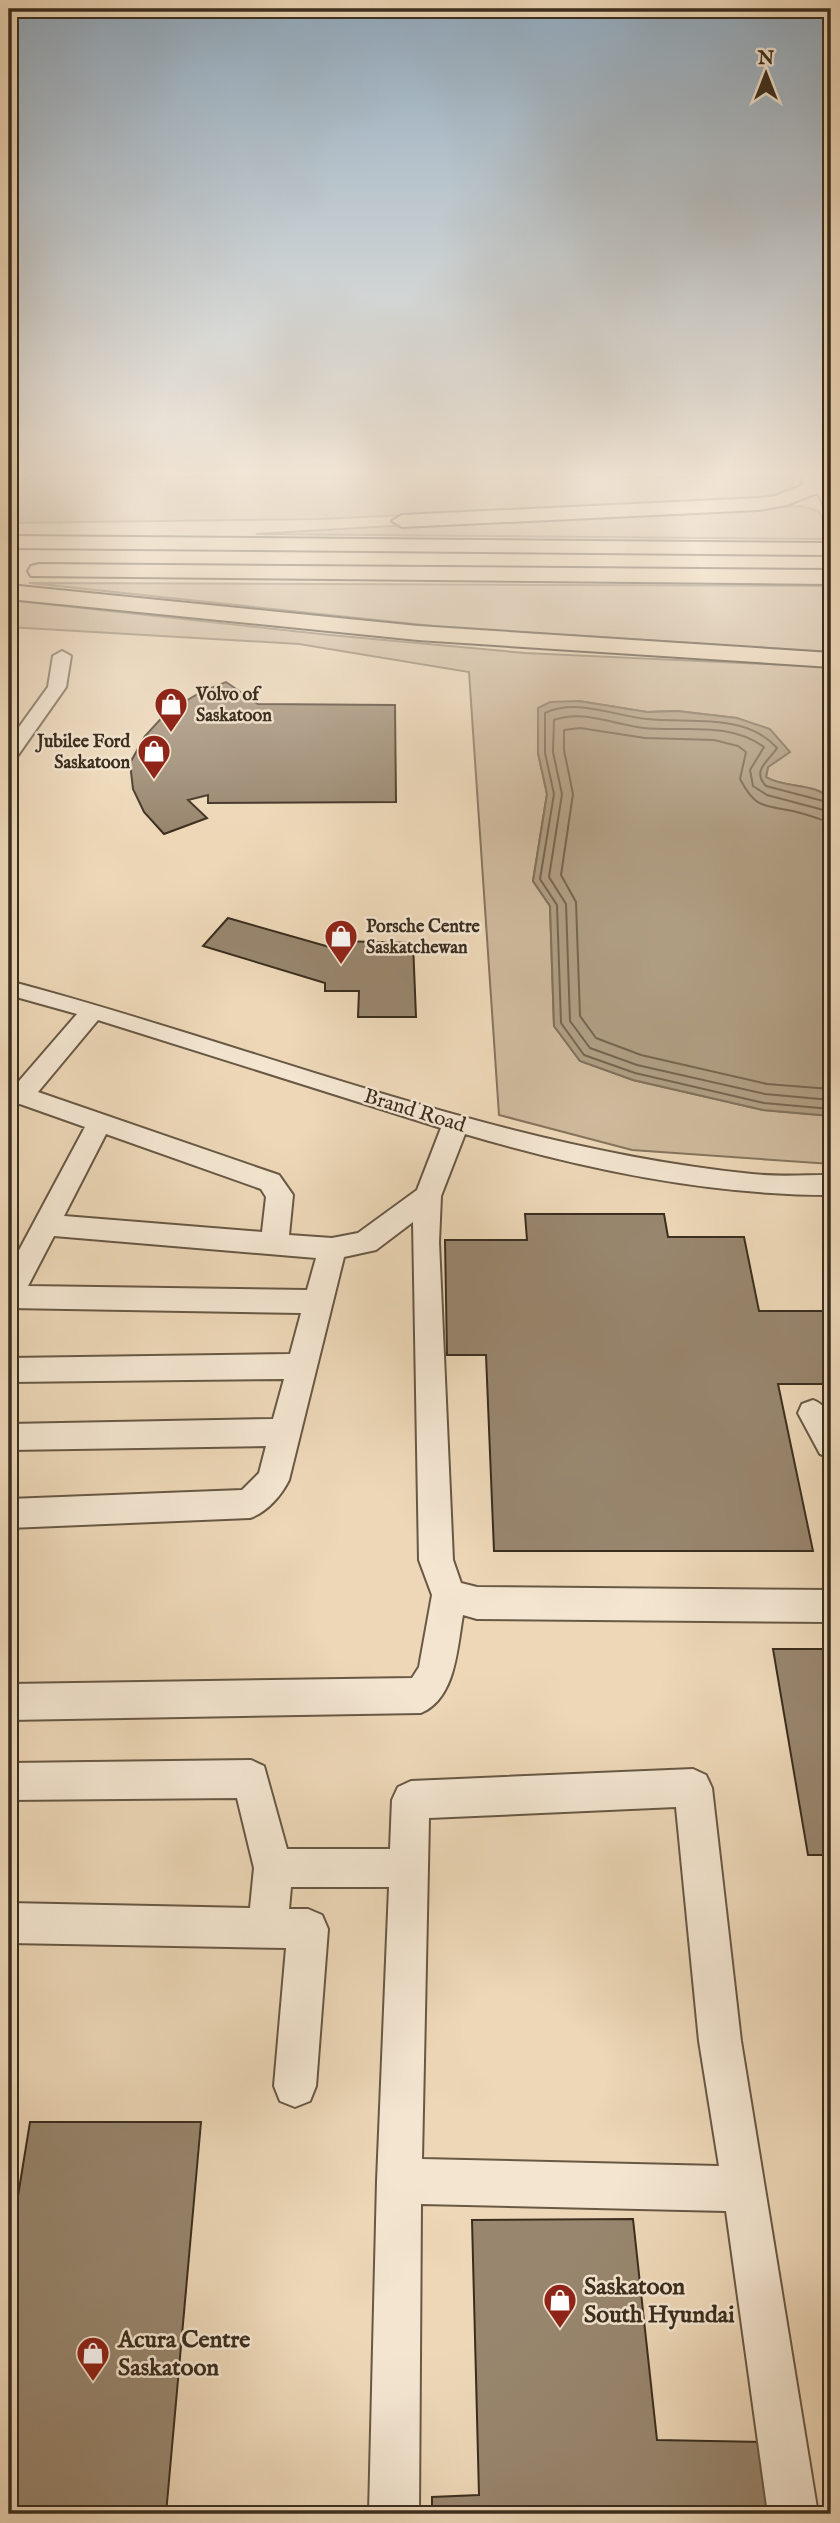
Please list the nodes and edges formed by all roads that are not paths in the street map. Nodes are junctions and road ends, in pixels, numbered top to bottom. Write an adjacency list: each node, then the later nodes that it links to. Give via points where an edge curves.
1 (37, 595): 3 (highway, via 431,634)
2 (62, 656): 4 (street, via 57,687)
3 (831, 660)
4 (9, 754)
5 (9, 988): 6 (street, Brand Road)
6 (92, 1012): 7 (street); 8 (street, Brand Road)
7 (15, 1096): 9 (street)
8 (456, 1123): 10 (street, Brand Road, via 599,1160 753,1184); 11 (street)
9 (99, 1124): 12 (street); 13 (street, via 270,1182 280,1195)
10 (831, 1185)
11 (428, 1196): 14 (street, via 366,1242); 24 (street, via 425,1242 436,1560)
12 (46, 1225): 13 (street); 15 (street)
13 (274, 1244): 14 (street)
14 (332, 1249): 16 (street)
15 (9, 1297): 16 (street)
16 (318, 1302): 17 (street)
17 (302, 1366): 18 (street); 20 (street)
18 (9, 1370)
19 (813, 1413): 22 (street)
20 (285, 1432): 21 (street); 23 (street, via 273,1480 250,1504)
21 (9, 1437)
22 (831, 1444)
23 (9, 1514)
24 (449, 1595): 25 (street, via 477,1603); 26 (street, via 435,1673 421,1695)
25 (831, 1606)
26 (9, 1702)
27 (9, 1781): 28 (street, via 251,1779)
28 (273, 1868): 29 (street); 31 (street)
29 (408, 1868): 33 (street); 34 (street, via 411,1800 694,1788 720,2041)
30 (9, 1923): 31 (street)
31 (268, 1928): 32 (street, via 308,1929)
32 (295, 2086)
33 (399, 2182): 34 (street); 35 (street)
34 (745, 2189): 36 (street)
35 (394, 2514)
36 (793, 2514)

